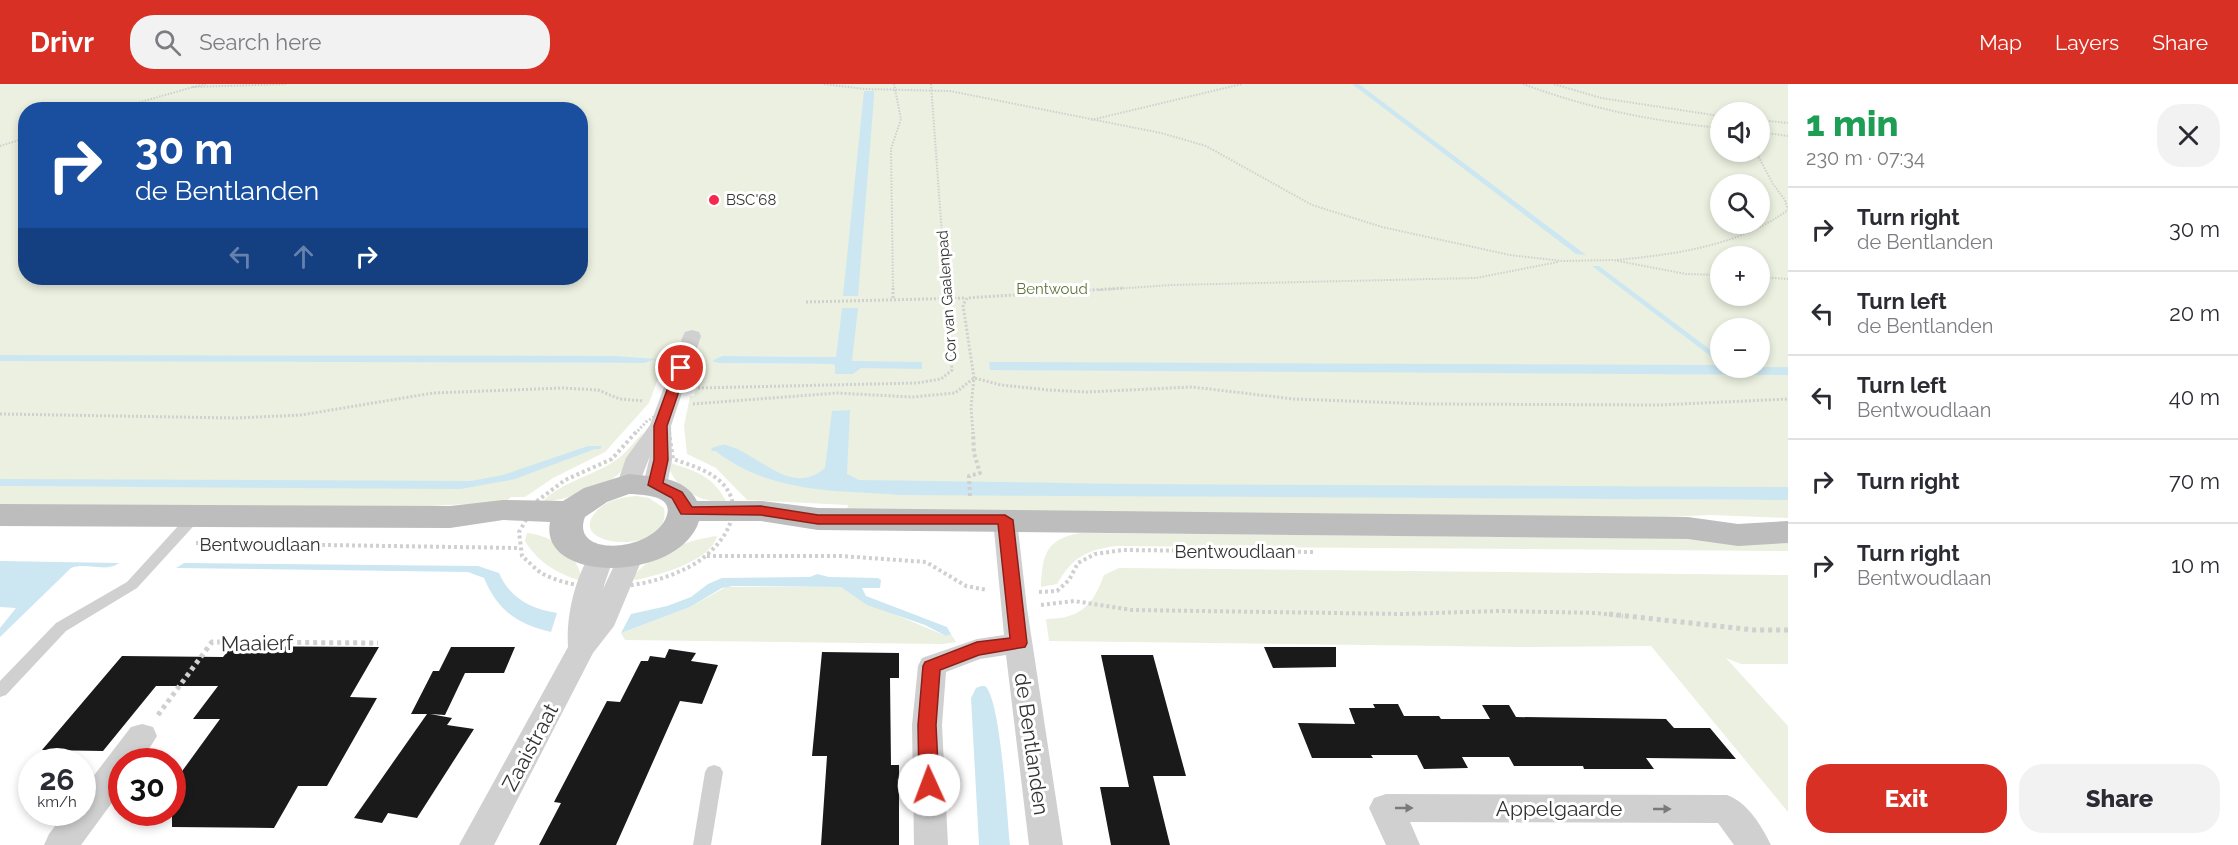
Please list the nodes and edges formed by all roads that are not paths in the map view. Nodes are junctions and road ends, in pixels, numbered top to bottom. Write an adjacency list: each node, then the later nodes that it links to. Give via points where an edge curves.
1 (692, 336): 2 (street, via 660,426 661,460)
2 (642, 485): 5 (main road, via 609,489 590,497); 6 (main road, via 677,495 683,503)
3 (0, 515): 4 (main road, Bentwoudlaan)
4 (195, 516): 5 (main road, Bentwoudlaan, via 450,517 496,526); 13 (lane, via 132,585 61,627)
5 (569, 520): 11 (main road, via 570,541 575,547 582,552)
6 (683, 520): 7 (main road, Bentwoudlaan, via 759,529 818,519); 11 (main road, via 660,547)
7 (989, 520): 9 (main road, Bentwoudlaan); 12 (street, de Bentlanden, via 1014,601)
8 (1788, 526): 9 (main road, Bentwoudlaan, via 1712,520)
9 (1688, 528): 10 (main road, Bentwoudlaan, via 1727,536)
10 (1788, 532)
11 (616, 557): 19 (street, Zaaistraat, via 590,588 579,626 582,647)
12 (1018, 643): 21 (street, via 977,649 932,666 927,725); 22 (street, de Bentlanden)
13 (0, 691)
14 (142, 736): 15 (street)
15 (133, 748)
16 (714, 772): 20 (lane)
17 (108, 782): 18 (street)
18 (61, 845)
19 (476, 845)
20 (702, 845)
21 (931, 845)
22 (1046, 845)
23 (1403, 845): 24 (street, Appelgaarde, one-way to 24, via 1386,808 1727,809)
24 (1754, 845)

